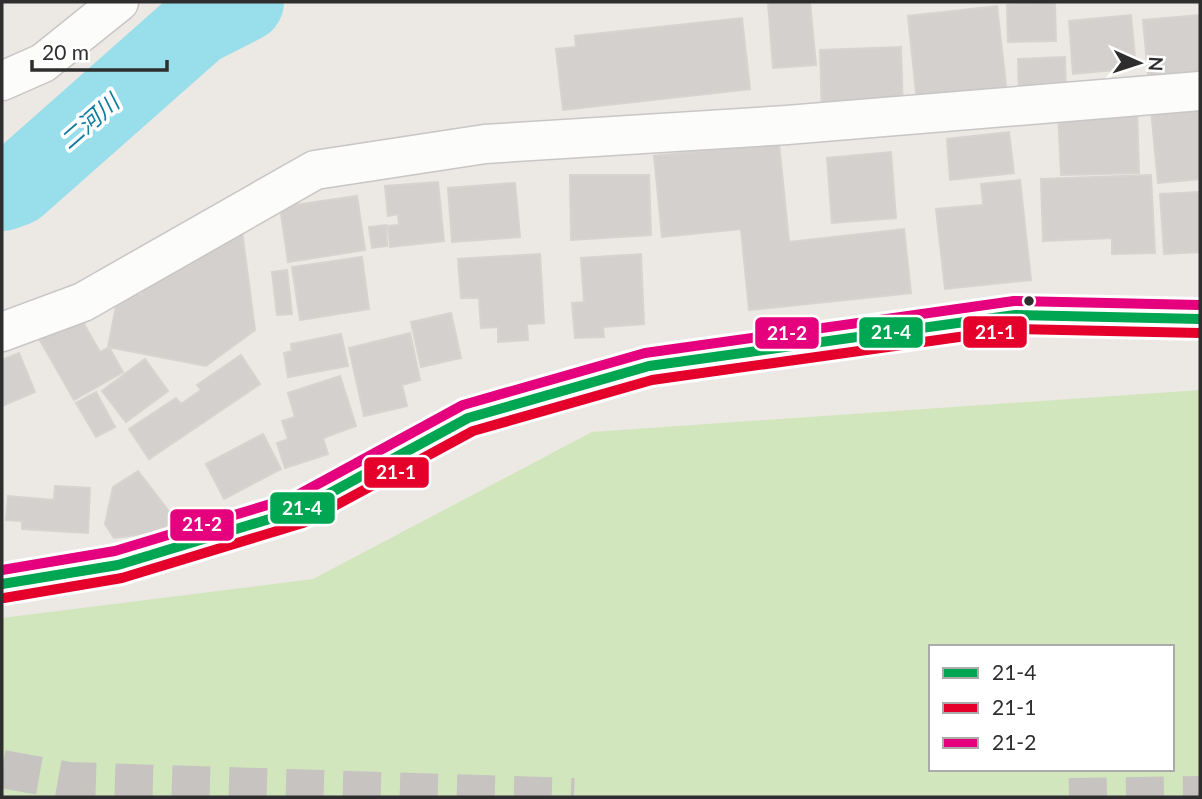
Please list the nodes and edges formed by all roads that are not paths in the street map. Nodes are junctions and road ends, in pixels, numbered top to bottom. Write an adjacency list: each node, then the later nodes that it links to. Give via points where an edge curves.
1 (119, 2): 2 (street, via 43,64)
2 (2, 81)
3 (1200, 91): 5 (street, via 485,144 315,170 83,302)
4 (1200, 319): 6 (main road, via 1015,314 649,366 468,418 299,510 118,565)
5 (2, 332)
6 (2, 584)

